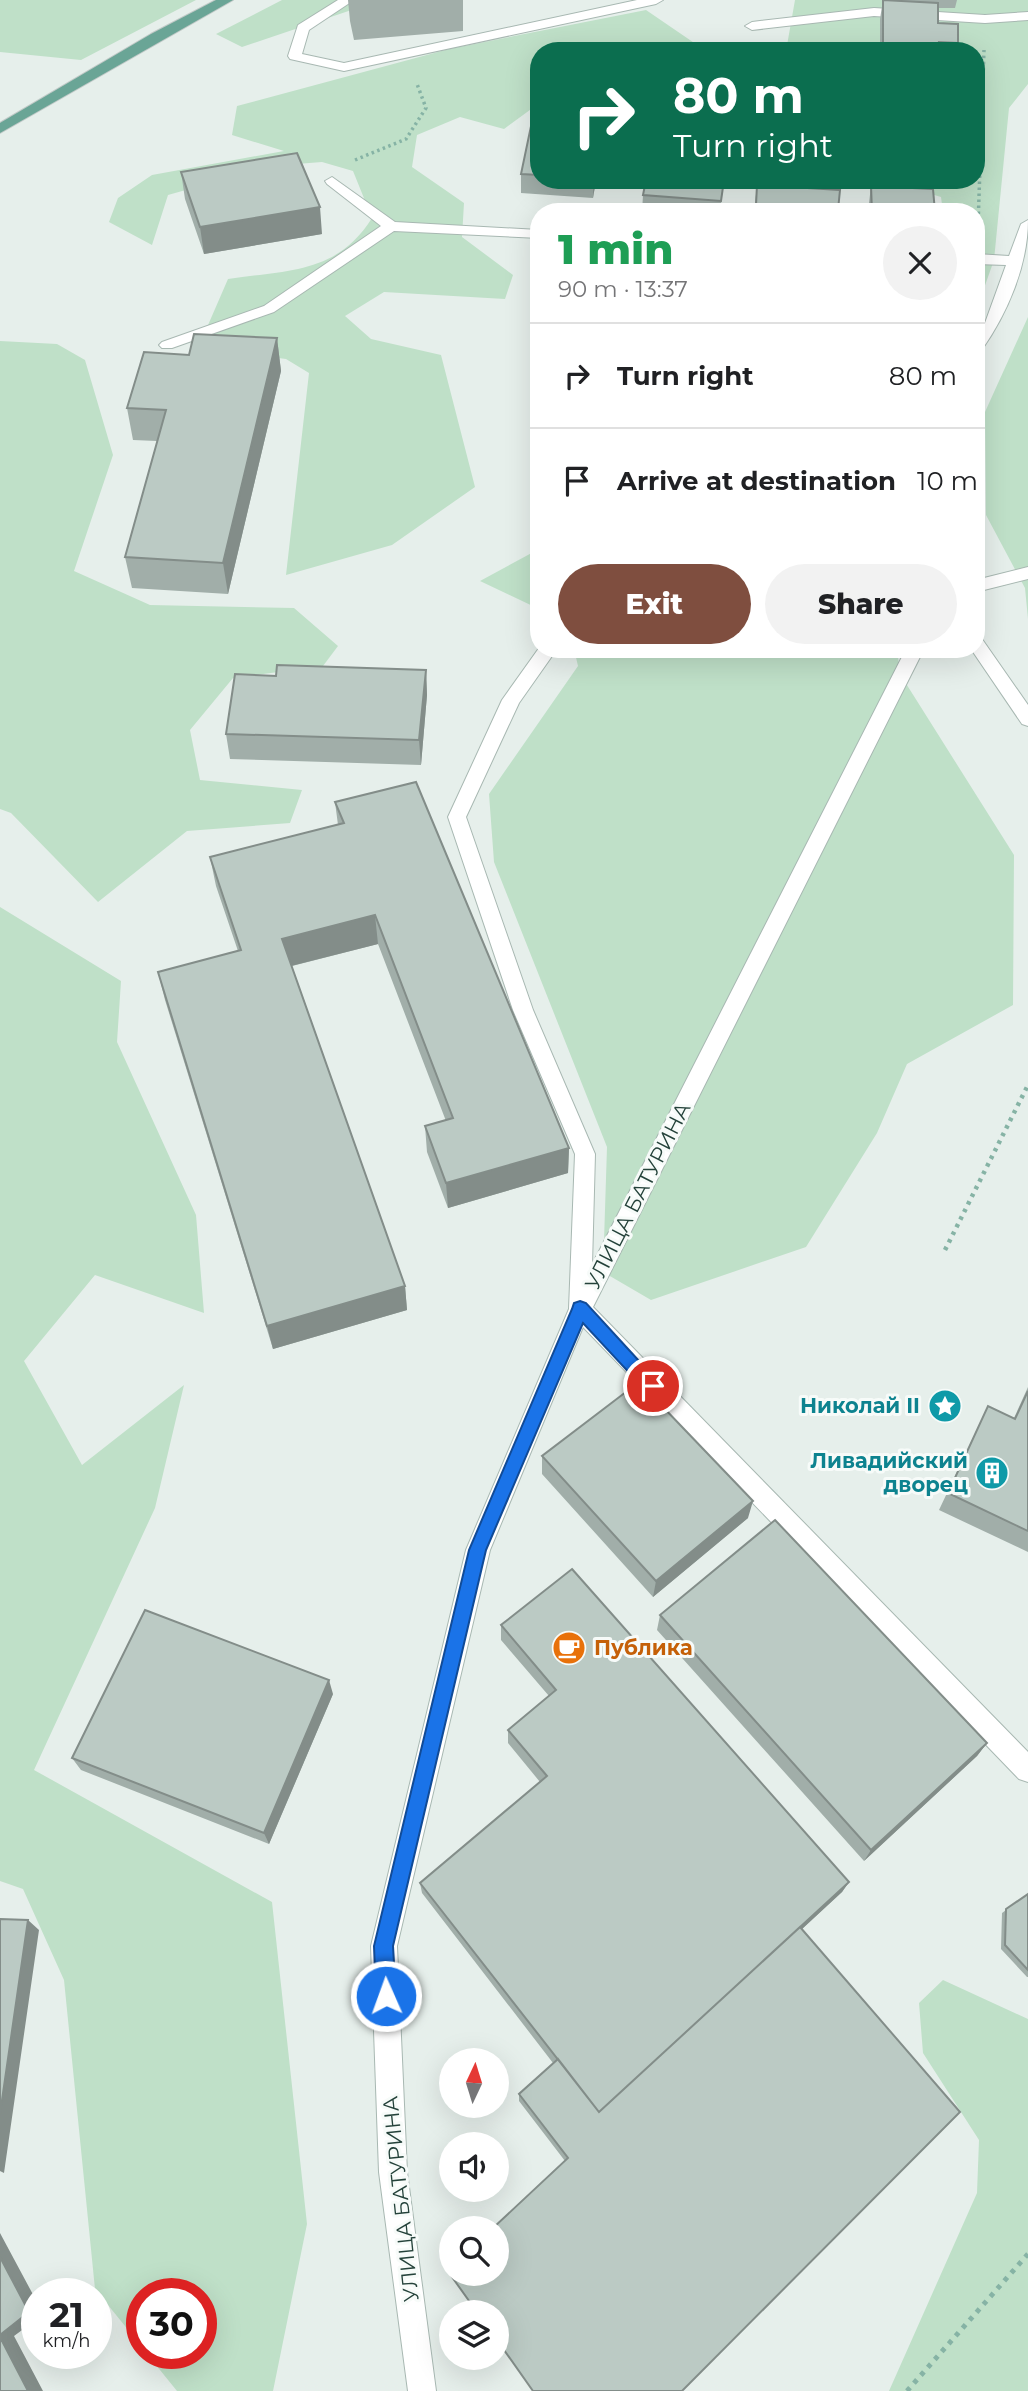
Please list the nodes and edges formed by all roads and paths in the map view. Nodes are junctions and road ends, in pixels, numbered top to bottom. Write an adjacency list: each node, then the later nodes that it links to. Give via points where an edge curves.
1 (226, 0): 9 (main road)
2 (347, 0): 3 (street, via 303,28 295,56 344,67)
3 (656, 0)
4 (1026, 8): 5 (street)
5 (985, 19): 6 (street, via 874,12); 7 (path)
6 (752, 26)
7 (984, 42)
8 (426, 108): 10 (path, via 406,139 351,162)
9 (0, 129)
10 (332, 181): 12 (street)
11 (1028, 225): 15 (street)
12 (391, 226): 13 (street); 17 (street, via 269,309)
13 (530, 234)
14 (985, 259): 15 (street)
15 (1015, 261): 16 (street)
16 (985, 335)
17 (167, 345)
18 (1028, 573): 19 (street)
19 (985, 584)
20 (985, 656): 23 (street)
21 (541, 658): 26 (street, via 511,700 457,817 523,1010 585,1154)
22 (910, 658): 26 (street, УЛИЦА БАТУРИНА)
23 (1028, 719)
24 (1028, 1085): 25 (path)
25 (945, 1250)
26 (580, 1309): 27 (street); 29 (street, УЛИЦА БАТУРИНА, via 478,1550 384,1946 393,2172)
27 (1028, 1770)
28 (1028, 2254): 30 (path)
29 (422, 2391)
30 (907, 2391)

